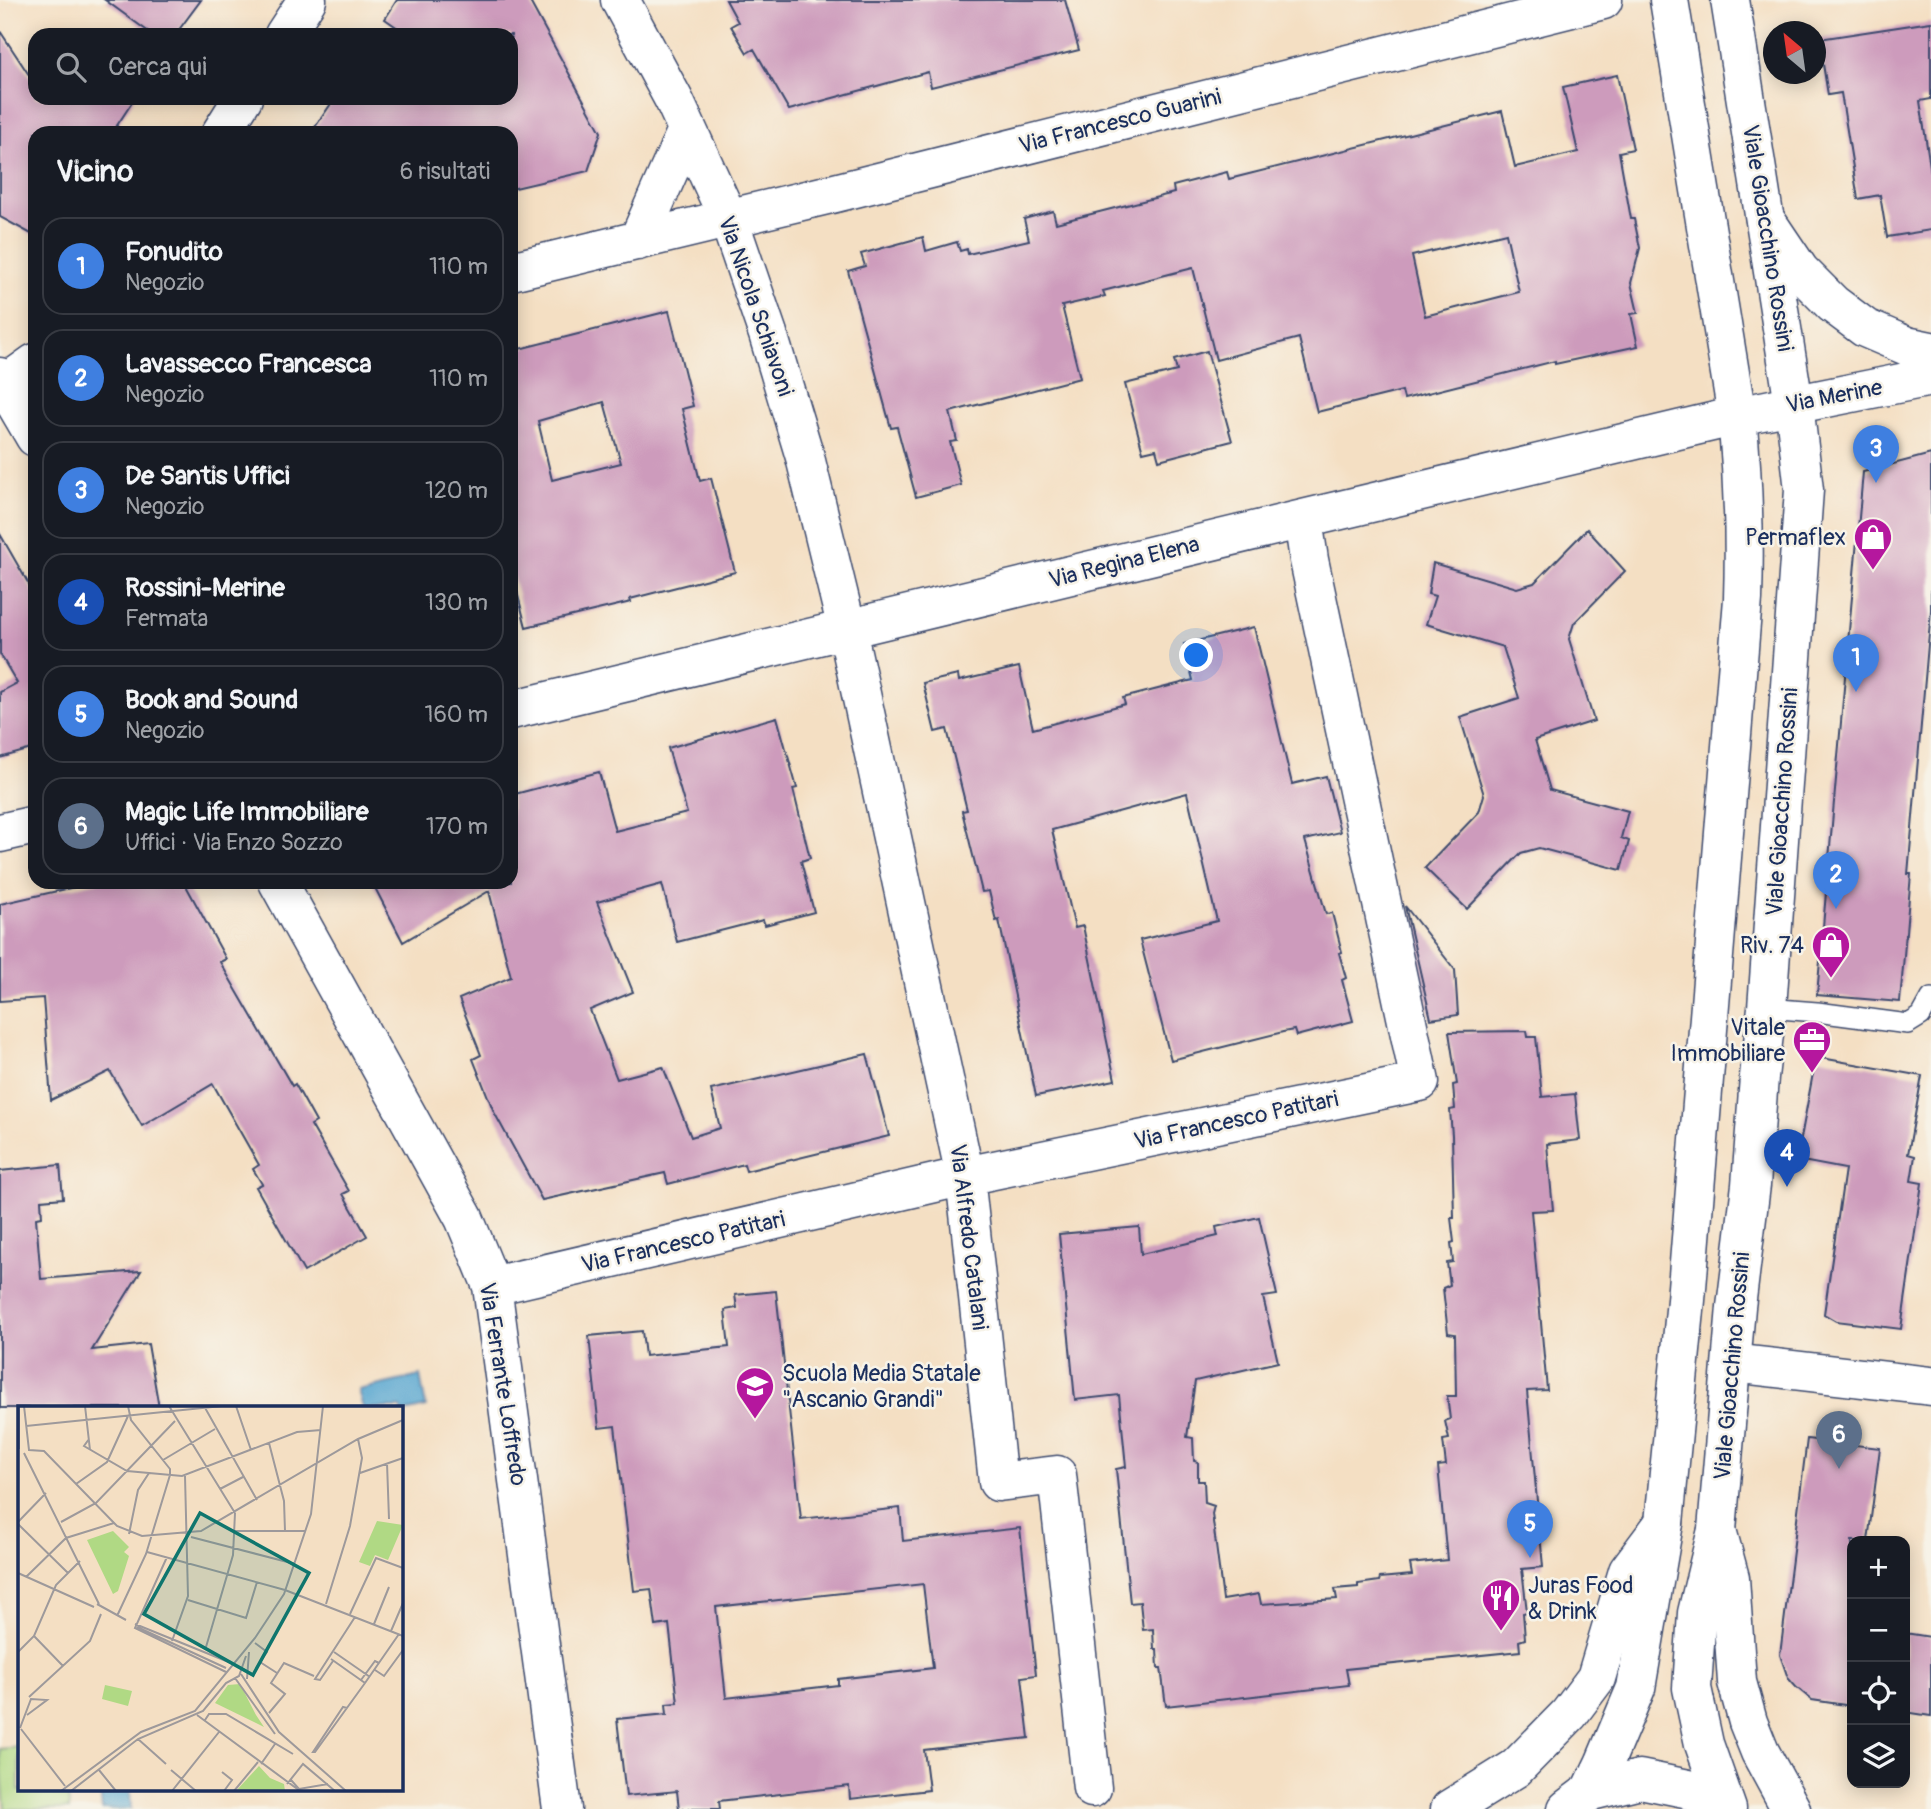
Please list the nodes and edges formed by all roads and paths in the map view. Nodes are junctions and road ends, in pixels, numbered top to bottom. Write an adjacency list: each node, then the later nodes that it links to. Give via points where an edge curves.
1 (307, 0): 6 (main road)
2 (620, 0): 9 (main road, Via Nicola Schiavoni)
3 (1602, 0): 10 (main road, Via Francesco Guarini)
4 (1669, 0): 17 (main road)
5 (1730, 0): 11 (main road, Viale Gioacchino Rossini)
6 (289, 28)
7 (239, 105): 8 (main road)
8 (225, 126)
9 (687, 130): 10 (main road, Via Nicola Schiavoni); 12 (main road)
10 (729, 219): 12 (main road, Via Francesco Guarini); 19 (main road, Via Nicola Schiavoni, via 801,444)
11 (1765, 219): 14 (main road, via 1800,271 1833,304 1866,328); 16 (main road, Viale Gioacchino Rossini)
12 (638, 241): 13 (main road, Via Francesco Guarini)
13 (518, 269)
14 (1931, 351)
15 (1931, 377): 16 (main road, Via Merine)
16 (1794, 404): 17 (main road, Via Merine); 25 (main road, Viale Gioacchino Rossini, via 1804,511)
17 (1737, 416): 18 (main road, Via Regina Elena); 30 (main road, via 1743,599)
18 (1303, 519): 19 (main road, Via Regina Elena); 26 (main road, Via Francesco Patitari, via 1420,1082)
19 (847, 629): 20 (main road, Via Regina Elena); 26 (main road, Via Alfredo Catalani)
20 (518, 708)
21 (28, 827): 22 (main road)
22 (0, 833)
23 (282, 889): 27 (main road, Via Ferrante Loffredo, via 464,1218)
24 (1931, 998): 25 (lane, via 1922,1016 1908,1024)
25 (1767, 1008): 28 (main road, Viale Gioacchino Rossini)
26 (965, 1176): 27 (main road, Via Francesco Patitari); 32 (main road, Via Alfredo Catalani, via 998,1482 1057,1475)
27 (492, 1286): 34 (main road, Via Ferrante Loffredo)
28 (1732, 1363): 29 (main road); 31 (main road, Viale Gioacchino Rossini)
29 (1931, 1386)
30 (1664, 1523): 33 (main road, via 1636,1688 1604,1764); 35 (main road, via 1628,1571 1596,1678 1569,1714 1516,1768)
31 (1717, 1530): 37 (main road, Viale Gioacchino Rossini, via 1697,1613 1692,1688 1704,1744); 38 (main road, via 1730,1577 1737,1682 1760,1752)
32 (1092, 1788)
33 (1579, 1800): 36 (main road, via 1640,1779 1689,1788)
34 (562, 1809)
35 (1450, 1809)
36 (1718, 1809)
37 (1727, 1809)
38 (1791, 1809)

